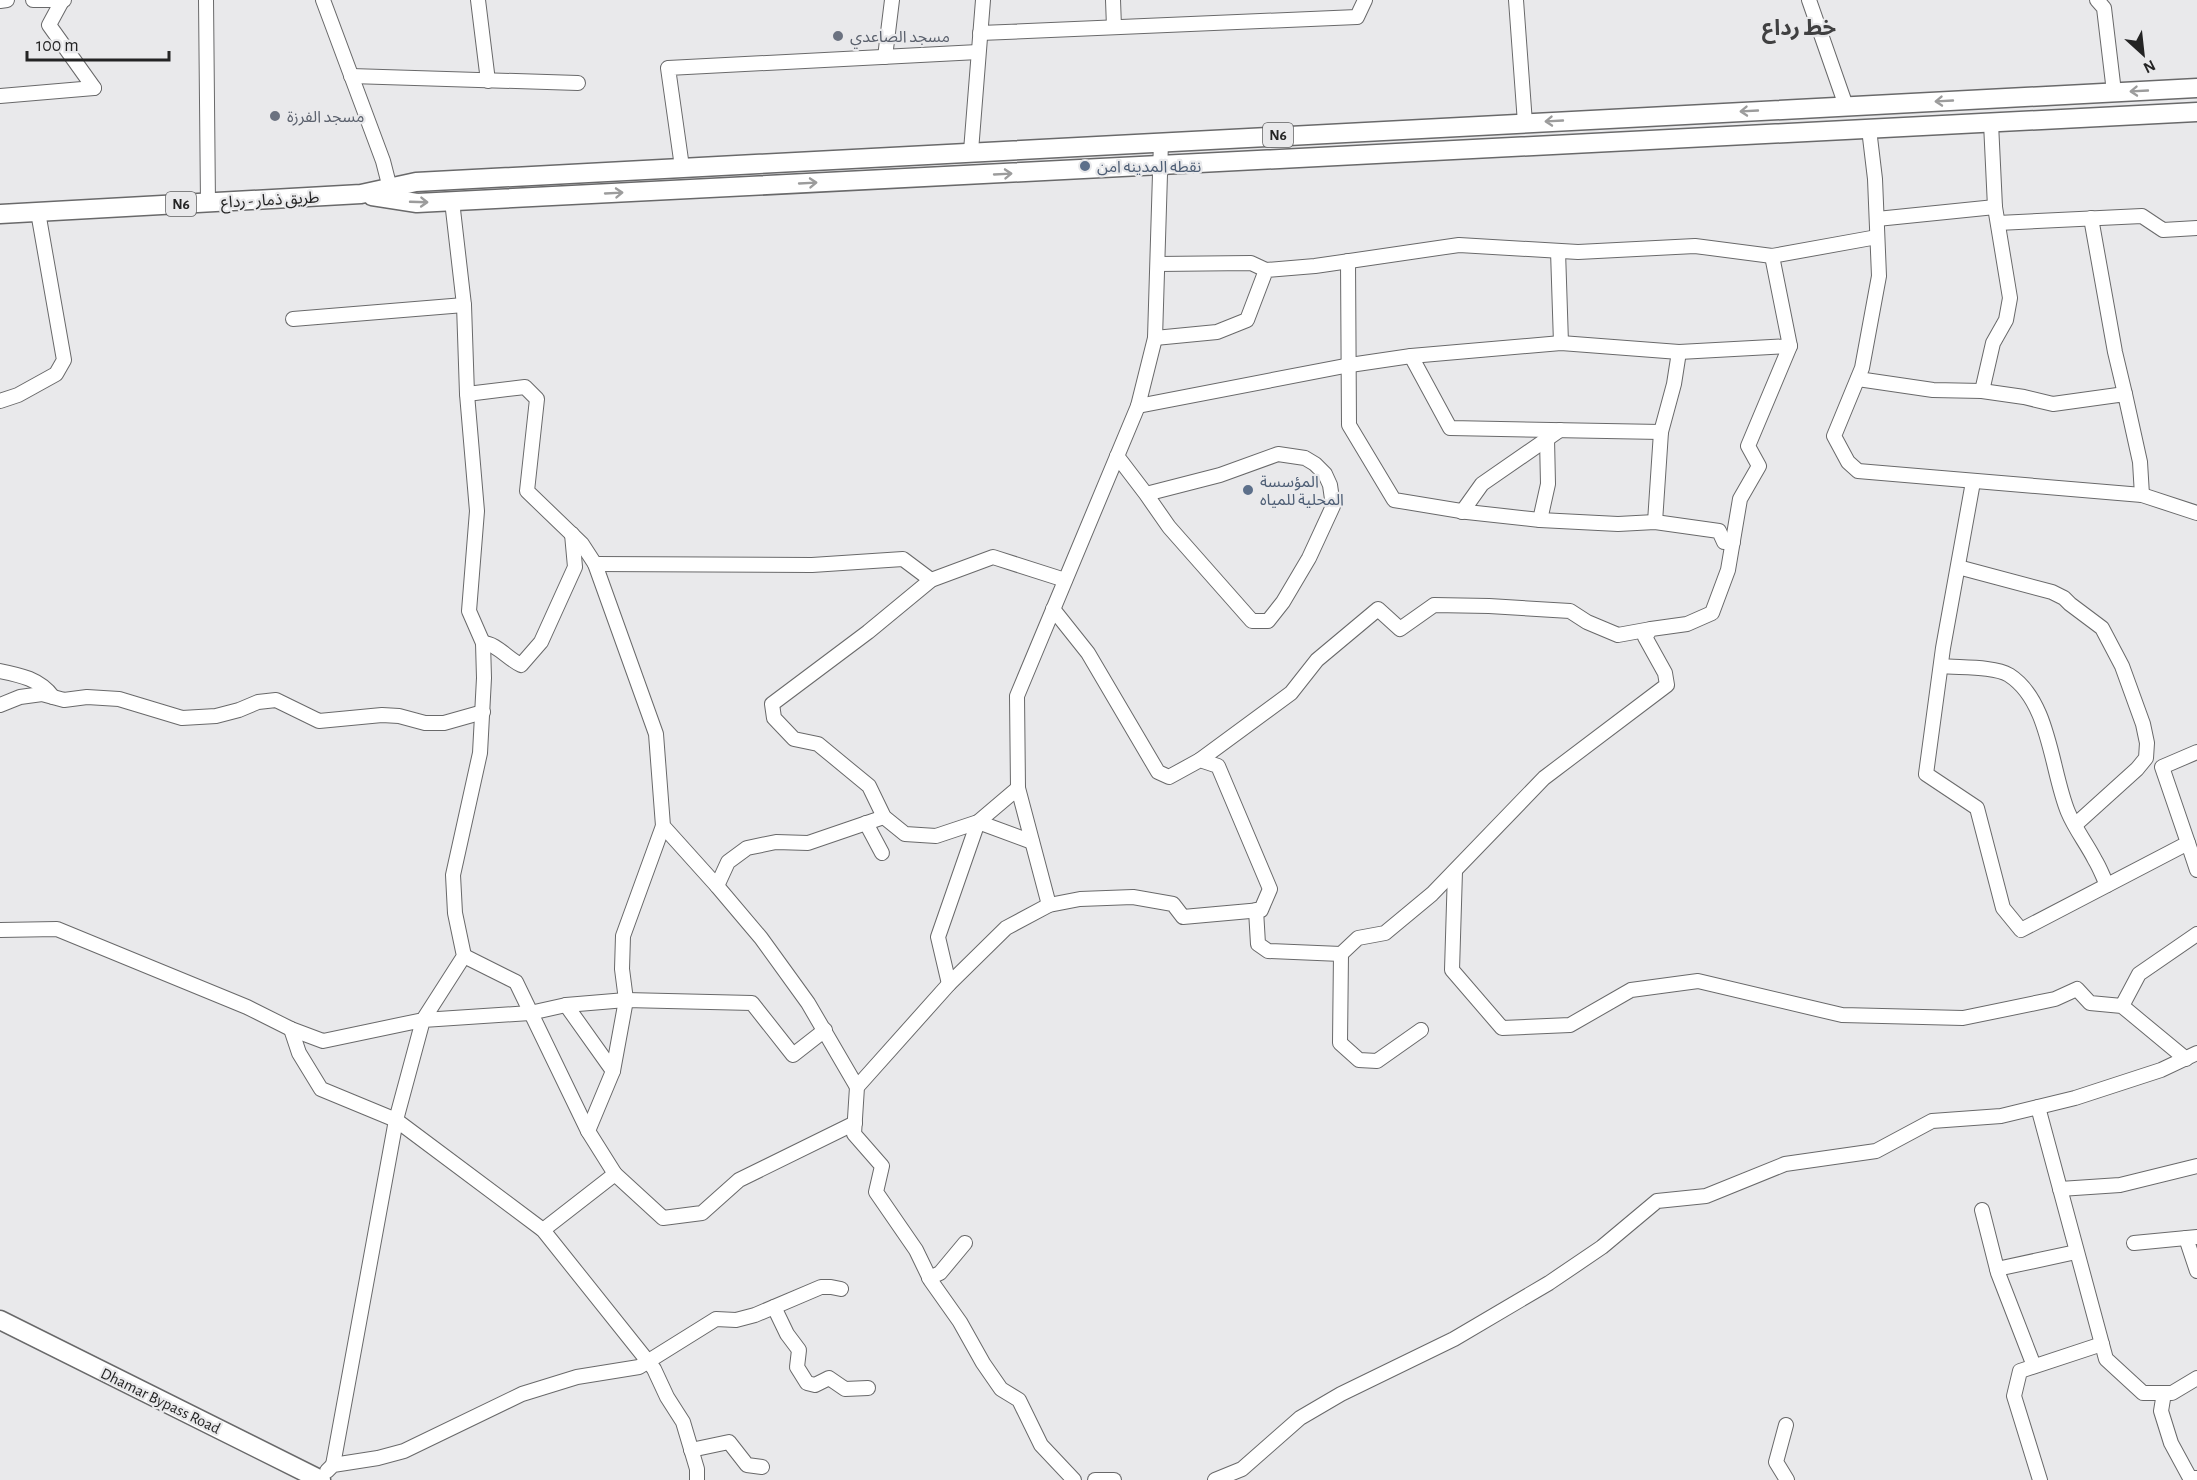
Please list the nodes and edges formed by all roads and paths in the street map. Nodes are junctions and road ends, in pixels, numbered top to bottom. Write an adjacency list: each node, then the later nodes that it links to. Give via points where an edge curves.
1 (7, 0): 13 (street)
2 (33, 0): 14 (street)
3 (206, 0): 42 (street)
4 (323, 0): 19 (street)
5 (478, 0): 20 (street)
6 (892, 0): 18 (street)
7 (983, 0): 16 (street)
8 (1113, 0): 15 (street)
9 (1365, 0): 15 (street, via 1357,17)
10 (1516, 0): 28 (street)
11 (1809, 0): 25 (street)
12 (2097, 0): 23 (street, via 2104,8)
13 (0, 1)
14 (63, 1): 24 (street, via 49,25 94,88)
15 (1114, 27): 16 (street)
16 (980, 33): 17 (street)
17 (978, 52): 18 (street); 36 (street)
18 (885, 57): 38 (street, via 668,68)
19 (351, 76): 20 (street); 40 (street)
20 (488, 81): 21 (street)
21 (578, 83)
22 (2197, 88): 23 (main road, N6, one-way to 23)
23 (2114, 92): 25 (main road, N6, one-way to 25)
24 (0, 96)
25 (1846, 106): 27 (main road, N6, one-way to 27)
26 (2197, 112): 29 (main road, N6)
27 (1624, 117): 28 (main road, N6, one-way to 28); 33 (main road)
28 (1525, 123): 30 (main road, N6)
29 (1991, 123): 31 (main road, N6); 43 (street)
30 (1490, 125): 32 (main road, N6); 35 (main road)
31 (1869, 129): 33 (main road, N6); 47 (street)
32 (1161, 141): 34 (main road, N6); 37 (street)
33 (1619, 141): 35 (main road, N6)
34 (1042, 148): 36 (main road, N6); 39 (main road)
35 (1488, 149): 37 (main road, N6)
36 (971, 152): 38 (main road, N6)
37 (1161, 166): 39 (main road, N6); 54 (street)
38 (682, 167): 40 (main road, N6, via 416,182)
39 (1042, 172): 41 (main road, N6, one-way to 39)
40 (392, 194): 41 (main road, N6, one-way to 41, via 417,203); 42 (main road, طريق ذمار - رداع / N6)
41 (452, 201): 56 (street)
42 (208, 203): 44 (main road, طريق ذمار - رداع / N6)
43 (1995, 207): 47 (street); 48 (street)
44 (38, 212): 45 (main road, طريق ذمار - رداع / N6); 68 (street, via 64,360 56,374)
45 (0, 214)
46 (2091, 218): 48 (street); 49 (street, via 2142,216 2163,230); 67 (street)
47 (1877, 219): 50 (street)
48 (1998, 224): 65 (street, via 2010,298 2006,320 1993,343)
49 (2197, 228)
50 (1877, 237): 52 (street); 64 (street, via 1879,276)
51 (1558, 251): 52 (street, via 1695,246); 53 (street, via 1459,245); 59 (street)
52 (1772, 256): 60 (street)
53 (1348, 261): 55 (street); 63 (street)
54 (1158, 264): 55 (street, via 1251,263); 58 (street)
55 (1266, 270): 58 (street, via 1247,320 1217,332)
56 (464, 304): 57 (street); 66 (street)
57 (294, 319)
58 (1155, 338): 69 (street)
59 (1561, 343): 61 (street); 62 (street)
60 (1790, 346): 61 (street); 81 (street, via 1748,446 1758,466 1740,499)
61 (1679, 352): 70 (street)
62 (1411, 356): 63 (street); 71 (street, via 1450,428)
63 (1350, 365): 69 (street); 76 (street, via 1349,425 1394,500)
64 (1858, 379): 65 (street, via 1933,390); 73 (street, via 1834,436 1848,462 1858,471)
65 (1982, 392): 67 (street, via 2053,404)
66 (467, 394): 80 (street, via 525,387 537,399 528,491); 88 (street, via 477,511 469,611)
67 (2125, 394): 75 (street, via 2140,462)
68 (0, 401)
69 (1138, 406): 72 (street)
70 (1660, 432): 71 (street, via 1560,430); 79 (street)
71 (1545, 434): 76 (street, via 1482,484); 78 (street, via 1548,484)
72 (1117, 456): 74 (street); 85 (street)
73 (1974, 482): 75 (street); 83 (street)
74 (1146, 494): 74 (street, via 1220,475 1278,454 1290,454 1316,464 1325,474 1333,506 1283,602 1268,621 1252,621 1169,527)
75 (2142, 495): 77 (street)
76 (1462, 512): 78 (street)
77 (2197, 513)
78 (1540, 520): 79 (street)
79 (1655, 522): 81 (street, via 1719,531 1724,542)
80 (573, 534): 82 (street); 88 (street, via 575,567 541,642 521,664 510,660 493,644)
81 (1733, 542): 87 (street, via 1728,570 1712,613 1687,624)
82 (595, 564): 84 (street, via 812,565 903,559); 101 (street, via 656,734)
83 (1958, 567): 89 (street); 100 (street, via 2041,588 2064,598 2102,628 2122,666 2143,724 2146,758)
84 (931, 580): 85 (street, via 993,557); 97 (street, via 772,704 774,718 794,739 818,744 869,786)
85 (1065, 580): 86 (street)
86 (1053, 609): 95 (street, via 1088,653 1158,772 1170,777); 96 (street, via 1017,696)
87 (1651, 629): 95 (street, via 1618,635 1570,611 1434,605 1401,629 1378,609 1317,660 1291,693); 106 (street, via 1645,637 1665,673 1666,685 1544,778)
88 (483, 643): 93 (street)
89 (1941, 666): 100 (street, via 2007,674 2020,684 2048,739); 107 (street, via 1926,774 1977,808 2003,908 2021,930)
90 (3, 673): 91 (street, via 34,680)
91 (53, 697): 92 (street, via 20,697); 93 (street, via 119,699 182,718 216,716 276,700 319,721 382,715 444,723)
92 (0, 705)
93 (483, 712): 114 (street, via 480,753 453,875 455,913)
94 (2197, 752): 103 (street, via 2162,767)
95 (1200, 760): 110 (street, via 1218,766 1270,889 1261,910)
96 (1018, 788): 98 (street); 102 (street)
97 (884, 817): 98 (street, via 905,834 936,836); 99 (street)
98 (978, 822): 102 (street); 115 (street, via 938,937)
99 (866, 823): 104 (street); 108 (street, via 808,843 776,842 747,848 728,862)
100 (2074, 825): 107 (street)
101 (663, 826): 108 (street); 116 (street, via 623,936)
102 (1032, 842): 109 (street)
103 (2188, 843): 105 (street); 107 (street)
104 (882, 853)
105 (2197, 870)
106 (1455, 871): 113 (street, via 1384,933 1358,938); 118 (street, via 1452,970 1502,1028 1570,1025 1631,990 1698,981 1842,1015 1963,1018 2055,999 2077,989 2090,1004)
107 (2106, 885)
108 (717, 886): 122 (street, via 768,948)
109 (1049, 905): 110 (street, via 1080,899 1133,897 1173,904 1183,917); 115 (street, via 1006,928)
110 (1256, 910): 113 (street, via 1258,944 1268,951)
111 (0, 930): 121 (street, via 57,929 247,1006)
112 (2197, 934): 118 (street, via 2139,974)
113 (1341, 954): 123 (street, via 1340,1043 1359,1060 1377,1061)
114 (464, 956): 119 (street, via 516,982); 120 (street)
115 (949, 984): 126 (street)
116 (626, 1000): 117 (street); 122 (street, via 752,1003 793,1055); 125 (street)
117 (566, 1005): 119 (street); 125 (street)
118 (2122, 1006): 124 (street)
119 (530, 1013): 120 (street); 130 (street)
120 (423, 1020): 121 (street, via 323,1041); 128 (street)
121 (291, 1029): 128 (street, via 299,1053 321,1089)
122 (825, 1030): 126 (street)
123 (1421, 1030)
124 (2191, 1056): 127 (street, via 2161,1070)
125 (613, 1071): 130 (street)
126 (857, 1087): 129 (street)
127 (2038, 1107): 133 (street); 162 (street, via 2001,1116 1932,1121 1876,1151 1785,1164 1706,1196 1657,1201 1602,1247 1549,1283 1455,1339 1300,1418 1242,1469)
128 (396, 1120): 135 (street); 154 (street)
129 (855, 1123): 132 (street, via 739,1180 702,1213 663,1218); 142 (street, via 854,1134 882,1166 876,1192 916,1250)
130 (588, 1131): 132 (street)
131 (2197, 1166): 133 (street, via 2121,1185)
132 (615, 1174): 135 (street)
133 (2060, 1189): 139 (street)
134 (1982, 1210): 140 (street)
135 (543, 1230): 147 (street)
136 (2192, 1237): 138 (street); 141 (street)
137 (965, 1243): 142 (street, via 940,1273)
138 (2134, 1243)
139 (2076, 1252): 140 (street); 146 (street)
140 (1996, 1269): 148 (street)
141 (2197, 1271)
142 (929, 1278): 159 (street, via 1001,1389 1019,1400 1041,1445)
143 (841, 1289): 144 (street, via 820,1287)
144 (774, 1307): 147 (street, via 739,1320 716,1319); 150 (street, via 799,1350 797,1367 807,1383 815,1386 829,1378 845,1389)
145 (0, 1320): 157 (main road, Dhamar Bypass Road)
146 (2102, 1344): 148 (street); 151 (street, via 2106,1359 2143,1393)
147 (649, 1362): 153 (street, via 683,1422); 154 (street, via 577,1377 522,1394 404,1451)
148 (2034, 1366): 164 (street, via 2020,1371 2014,1396)
149 (2197, 1378): 151 (street, via 2172,1393)
150 (868, 1388)
151 (2164, 1393): 156 (street, via 2161,1411 2171,1443 2190,1478)
152 (1786, 1425): 163 (street, via 1776,1462)
153 (691, 1450): 155 (street, via 729,1442 747,1464); 158 (street)
154 (333, 1465): 157 (street)
155 (762, 1467)
156 (2197, 1478)
157 (320, 1479)
158 (697, 1480)
159 (1074, 1480)
160 (1095, 1480): 161 (street)
161 (1114, 1480)
162 (1215, 1480)
163 (1788, 1480)
164 (2040, 1480)

